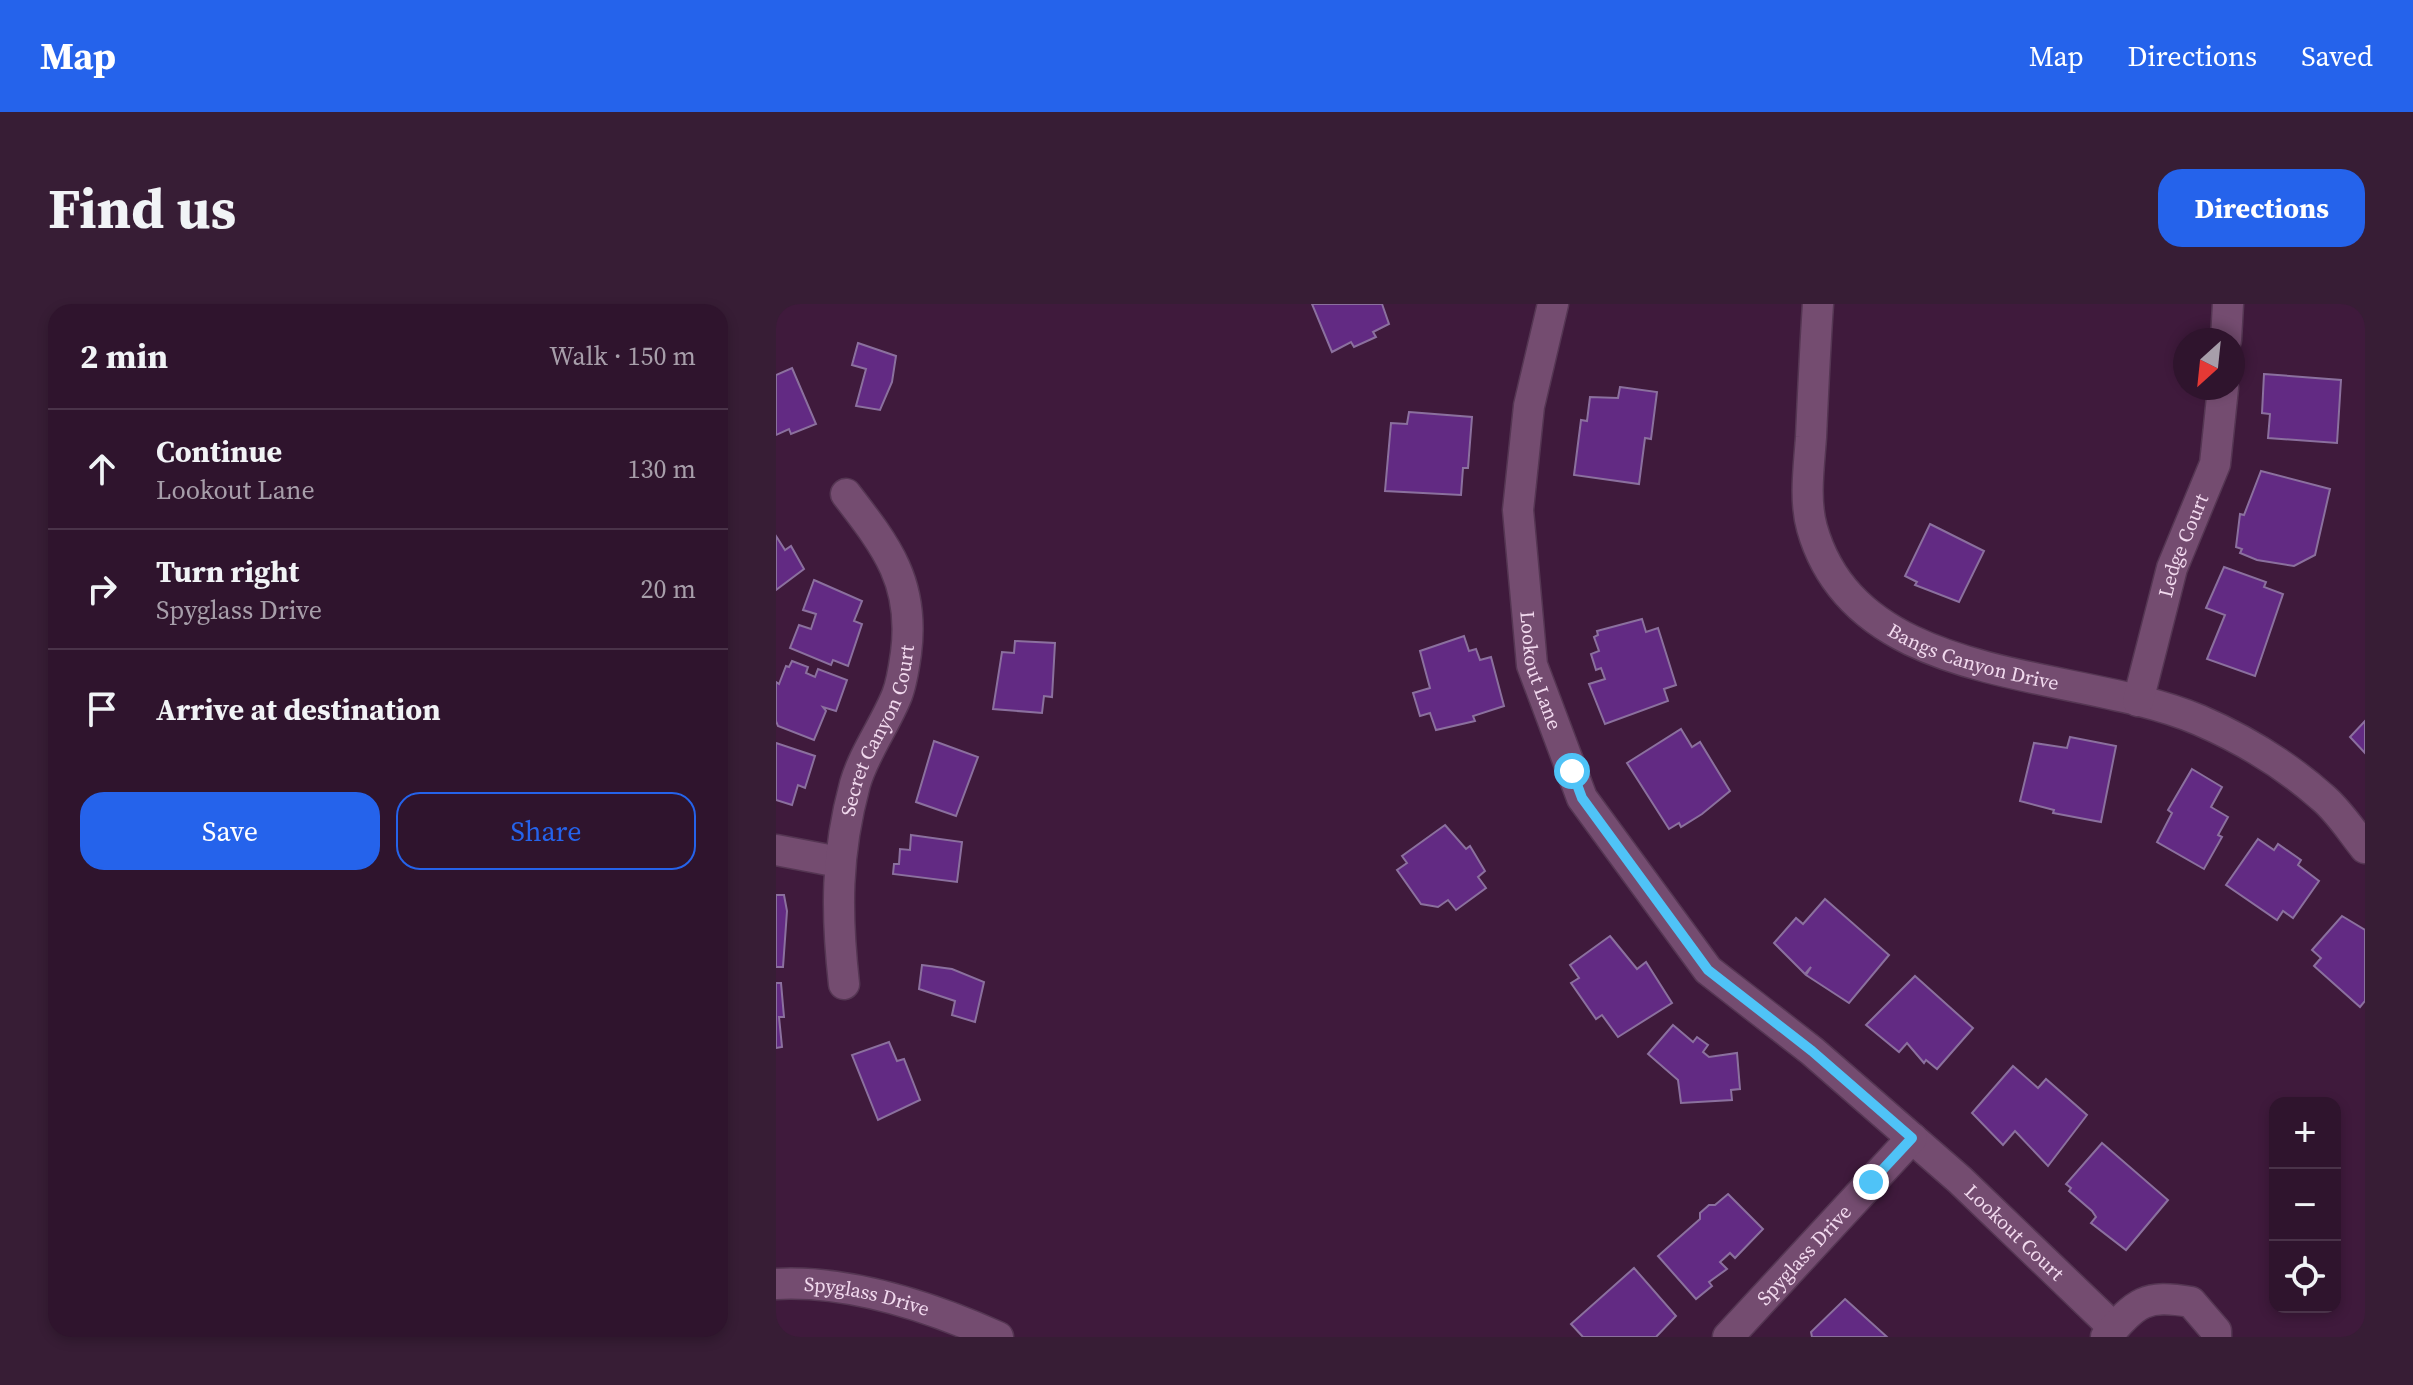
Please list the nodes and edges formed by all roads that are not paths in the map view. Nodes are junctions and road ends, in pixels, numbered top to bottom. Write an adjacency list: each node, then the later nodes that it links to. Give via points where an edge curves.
1 (1553, 304): 12 (street, Lookout Lane, via 1529,406 1518,510 1532,665 1582,798 1708,970)
2 (1818, 304): 7 (street, Bangs Canyon Drive, via 1810,524 1822,558 1842,588 1893,634 1965,661)
3 (2228, 304): 4 (street)
4 (2227, 328)
5 (2222, 400): 7 (street, Ledge Court, via 2215,464 2172,568)
6 (846, 494): 10 (street, Secret Canyon Court, via 888,549 905,591 909,629 898,693 856,781)
7 (2138, 701): 8 (street, Bangs Canyon Drive, via 2198,719 2254,748 2324,798)
8 (2365, 848)
9 (776, 850): 10 (street)
10 (839, 862): 11 (street, Secret Canyon Court, via 836,915)
11 (844, 984)
12 (1912, 1138): 14 (street, Lookout Court); 16 (street, Spyglass Drive)
13 (776, 1284): 15 (street, Spyglass Drive, via 867,1293 947,1314)
14 (2110, 1332): 17 (street, Lookout Court, via 2147,1299 2161,1297 2191,1302)
15 (998, 1337)
16 (1728, 1337)
17 (2216, 1337)

